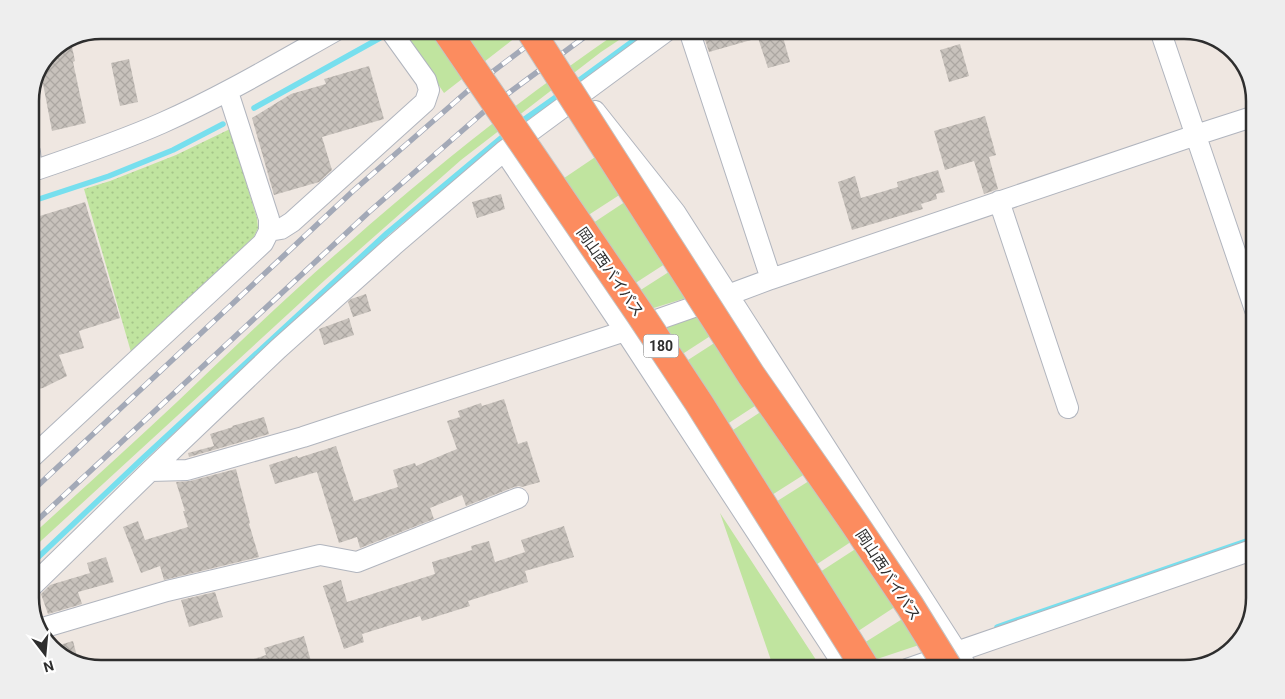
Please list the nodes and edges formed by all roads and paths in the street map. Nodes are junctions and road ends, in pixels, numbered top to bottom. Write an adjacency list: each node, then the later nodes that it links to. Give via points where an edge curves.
1 (321, 39): 8 (street)
2 (396, 39): 15 (street, via 426,80 429,90 425,102 292,222)
3 (452, 39): 28 (highway, 岡山西バイパス / 180, bridge, via 699,403)
4 (536, 39): 29 (highway, 岡山西バイパス, bridge, via 750,375 910,606)
5 (656, 39): 9 (street)
6 (693, 39): 16 (street)
7 (1163, 39): 11 (street)
8 (228, 92): 13 (street, via 102,147); 15 (street, via 269,219)
9 (581, 94): 12 (street); 18 (street, via 675,212)
10 (1246, 119): 11 (street)
11 (1196, 135): 14 (street); 17 (street)
12 (504, 151): 19 (street); 22 (street, via 278,349)
13 (39, 163)
14 (999, 201): 16 (street); 20 (street)
15 (270, 231): 21 (street, via 262,243)
16 (771, 279): 18 (street)
17 (1246, 283)
18 (728, 295): 19 (street); 29 (street)
19 (625, 331): 22 (street, via 303,438 187,470); 27 (street)
20 (1068, 408)
21 (39, 451)
22 (150, 471): 25 (street)
23 (518, 498): 26 (street, via 357,562 320,555 167,591)
24 (1246, 552): 29 (street)
25 (39, 579)
26 (46, 627)
27 (840, 660)
28 (860, 660)
29 (953, 660)

